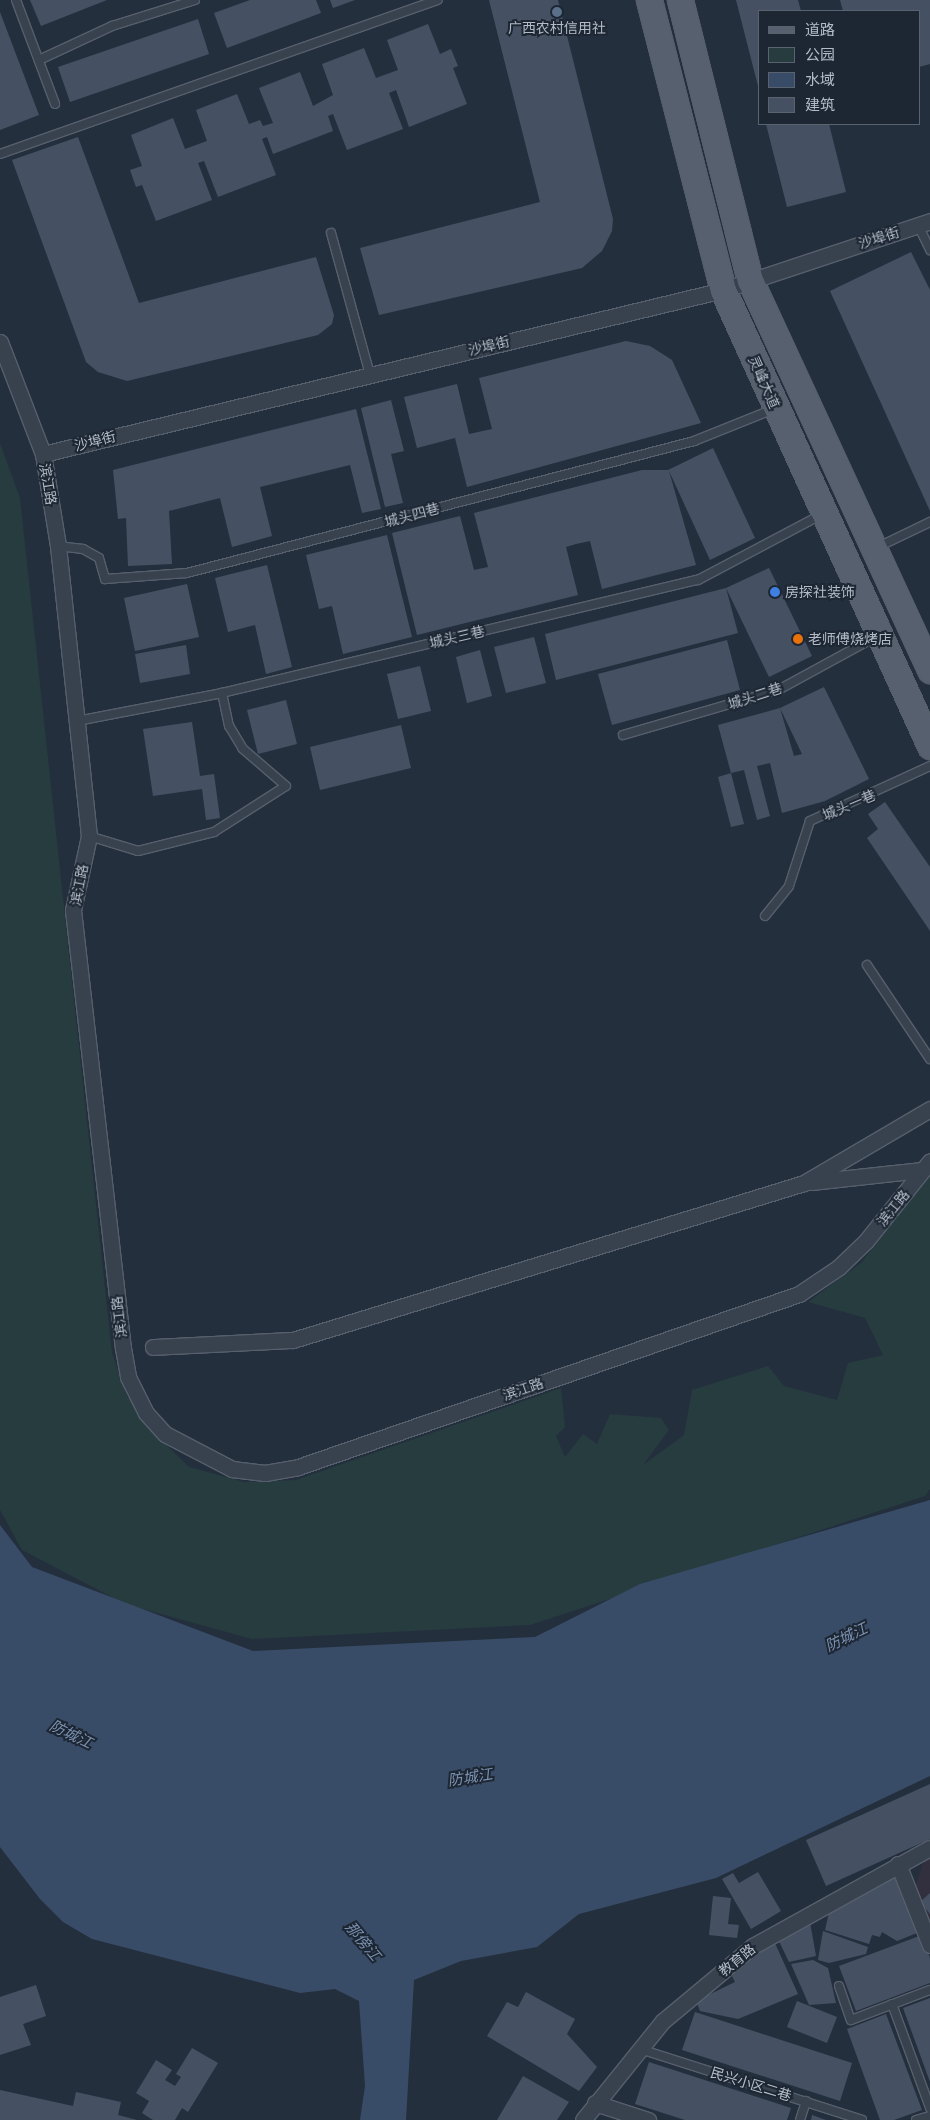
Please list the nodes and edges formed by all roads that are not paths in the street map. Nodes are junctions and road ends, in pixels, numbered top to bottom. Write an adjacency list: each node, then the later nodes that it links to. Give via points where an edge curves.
1 (16, 0): 6 (lane)
2 (195, 0): 6 (lane, via 112,26)
3 (438, 0): 8 (lane)
4 (648, 0): 13 (main road, 灵峰大道)
5 (680, 0): 12 (main road)
6 (39, 60): 7 (lane)
7 (55, 104)
8 (0, 154)
9 (924, 223): 11 (lane); 12 (street, 沙埠街)
10 (331, 233): 15 (lane)
11 (930, 250)
12 (750, 280): 13 (street, 沙埠街); 21 (main road)
13 (723, 290): 15 (street, 沙埠街); 16 (main road, 灵峰大道)
14 (0, 342): 17 (street, 滨江路)
15 (370, 375): 17 (street, 沙埠街)
16 (775, 408): 18 (main road, 灵峰大道); 20 (lane, 城头四巷, via 694,442 187,573 105,579 99,558 83,549)
17 (43, 454): 20 (street, 滨江路)
18 (823, 514): 22 (main road, 灵峰大道); 24 (lane, 城头三巷, via 698,580)
19 (930, 522): 21 (lane)
20 (58, 546): 25 (street, 滨江路)
21 (874, 548): 23 (main road)
22 (879, 636): 26 (lane, 城头二巷, via 778,690); 27 (main road, 灵峰大道)
23 (930, 670)
24 (222, 693): 25 (lane, 城头三巷); 29 (lane, via 228,726 243,749 286,786 214,832 176,842 138,851)
25 (77, 722): 29 (street, 滨江路)
26 (623, 735)
27 (930, 746)
28 (930, 766): 30 (lane, 城头一巷, via 810,821 789,886)
29 (89, 836): 34 (street, 滨江路, via 73,910 128,1377 146,1413 165,1434 232,1469 265,1473 298,1467 800,1294 839,1267 866,1241)
30 (765, 916)
31 (867, 965): 32 (lane)
32 (930, 1059)
33 (930, 1109): 35 (street)
34 (926, 1166): 35 (street)
35 (804, 1183): 36 (street, via 293,1340)
36 (153, 1347)
37 (930, 1848): 38 (street, 教育路)
38 (898, 1864): 39 (street); 43 (street, 教育路, via 753,1946 663,2021)
39 (930, 1945)
40 (839, 1986): 42 (lane, via 851,2020)
41 (930, 1990): 42 (lane)
42 (892, 2004): 46 (lane)
43 (640, 2049): 44 (lane, 民兴小区二巷); 45 (street, 教育路)
44 (806, 2101): 50 (lane); 51 (lane, 民兴小区二巷)
45 (595, 2103): 48 (street, 教育路); 49 (street)
46 (930, 2108)
47 (930, 2116): 52 (lane)
48 (583, 2120)
49 (648, 2120)
50 (800, 2120)
51 (862, 2120)
52 (916, 2120)

